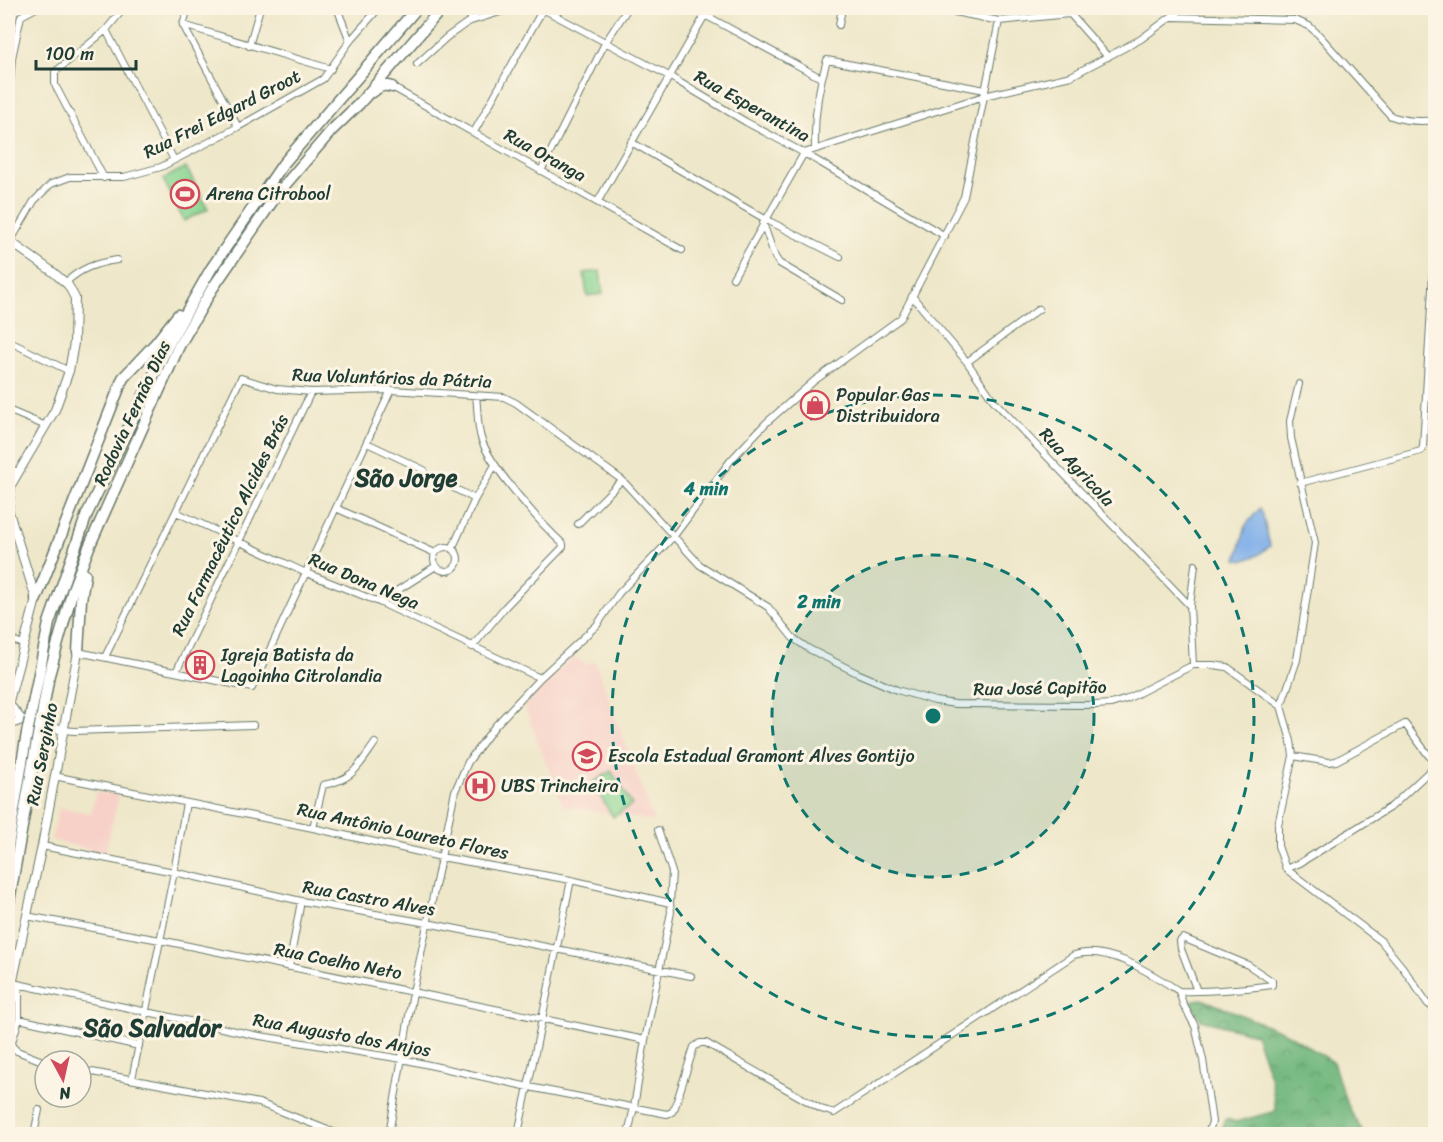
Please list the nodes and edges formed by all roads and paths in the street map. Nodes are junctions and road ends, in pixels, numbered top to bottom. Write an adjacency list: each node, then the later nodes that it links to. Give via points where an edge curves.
1 (36, 8): 30 (street, via 21,16)
2 (124, 8): 26 (street)
3 (188, 8): 24 (street)
4 (260, 8): 29 (street)
5 (337, 8): 27 (street)
6 (379, 8): 27 (street, Rua Frei Edgard Groot)
7 (417, 8): 56 (highway, Rodovia Fernão Dias, via 283,164)
8 (442, 8): 38 (highway, Rodovia Fernão Dias)
9 (479, 8): 23 (street)
10 (513, 8): 23 (street)
11 (542, 8): 28 (street, Rua Esperantina); 42 (street)
12 (628, 8): 28 (street)
13 (709, 8): 20 (street)
14 (842, 8): 25 (street)
15 (935, 8): 22 (street)
16 (1065, 8): 19 (street)
17 (1077, 8): 19 (street)
18 (1183, 8): 21 (street)
19 (1070, 14): 22 (street); 31 (street)
20 (705, 15): 34 (street); 35 (street)
21 (1171, 17): 31 (street); 40 (street, via 1294,20 1319,35 1390,116 1399,120)
22 (999, 21): 37 (street)
23 (468, 22): 32 (street)
24 (183, 25): 29 (street); 41 (street)
25 (839, 25)
26 (106, 30): 46 (street); 48 (street, via 55,72 55,85)
27 (350, 41): 33 (street, Rua Frei Edgard Groot)
28 (605, 43): 34 (street, Rua Esperantina); 47 (street)
29 (249, 46): 33 (street)
30 (10, 57): 39 (street)
31 (1108, 57): 37 (street, via 1071,76)
32 (417, 64)
33 (331, 69): 41 (street, Rua Frei Edgard Groot, via 323,79)
34 (669, 76): 43 (street); 45 (street, Rua Esperantina)
35 (821, 78): 37 (street, via 827,60); 44 (street)
36 (392, 87): 38 (highway, via 379,87); 42 (street, Rua Oranga)
37 (984, 93): 44 (street); 51 (street, via 964,197)
38 (359, 104): 81 (highway, Rodovia Fernão Dias, via 278,193 212,289 179,346)
39 (8, 106)
40 (1436, 120)
41 (238, 127): 46 (street, Rua Frei Edgard Groot)
42 (474, 132): 47 (street, Rua Oranga)
43 (631, 142): 49 (street); 50 (street)
44 (815, 149): 45 (street)
45 (804, 153): 50 (street); 51 (street, Rua Esperantina)
46 (174, 160): 48 (street, Rua Frei Edgard Groot, via 124,177)
47 (541, 171): 49 (street, Rua Oranga)
48 (104, 178): 52 (street, Rua Frei Edgard Groot, via 70,177 51,184 34,201)
49 (598, 201): 53 (street, Rua Oranga)
50 (764, 221): 54 (street); 58 (street); 61 (street, via 779,263)
51 (945, 236): 60 (street)
52 (9, 241): 59 (street)
53 (682, 250)
54 (840, 258)
55 (117, 260): 59 (street, via 82,269)
56 (211, 269): 93 (highway, via 173,323 123,378); 106 (highway, Rodovia Fernão Dias, via 170,341 87,514 49,623)
57 (1433, 272): 79 (street, via 1421,451)
58 (732, 278)
59 (65, 283): 65 (street, via 75,298)
60 (912, 296): 64 (street, Rua Agricola); 86 (street, via 901,318 814,381 766,423 718,475)
61 (842, 300)
62 (1039, 309): 64 (street)
63 (8, 341): 65 (street)
64 (967, 362): 95 (street, Rua Agricola, via 994,401)
65 (69, 371): 71 (street)
66 (1299, 384): 79 (street, via 1290,422)
67 (391, 390): 68 (street, Rua Voluntários da Pátria); 69 (street, Rua Voluntários da Pátria); 72 (street)
68 (311, 392): 84 (street, Rua Voluntários da Pátria, via 277,389 241,378); 87 (street, Rua Farmacêutico Alcides Brás)
69 (476, 396): 73 (street, via 482,440); 77 (street, Rua Voluntários da Pátria, via 504,397 516,403)
70 (8, 410): 71 (street)
71 (46, 426): 76 (street)
72 (367, 442): 75 (street); 82 (street)
73 (495, 465): 80 (street); 98 (street, via 563,547)
74 (8, 468): 76 (street)
75 (424, 470)
76 (18, 472): 83 (street, via 11,485)
77 (622, 480): 85 (street); 86 (street, Rua Voluntários da Pátria)
78 (440, 481): 80 (street)
79 (1300, 483): 105 (street, via 1315,543 1297,660)
80 (475, 499): 88 (street)
81 (107, 506): 99 (highway, via 83,582); 106 (highway, Rodovia Fernão Dias, via 74,589 49,675)
82 (336, 508): 89 (street); 92 (street)
83 (8, 509): 93 (street)
84 (176, 512): 87 (street, Rua Dona Nega); 100 (street)
85 (578, 524)
86 (674, 536): 101 (street, Rua José Capitão, via 700,565 768,607 793,638 809,649 897,690 935,701 1111,704); 103 (street, via 619,593 597,626)
87 (240, 542): 92 (street, Rua Dona Nega); 102 (street, Rua Farmacêutico Alcides Brás)
88 (452, 549): 89 (street, via 441,548); 91 (street, via 458,558 456,565 446,570)
89 (435, 553): 91 (street)
90 (1195, 565): 95 (street)
91 (436, 566): 94 (street)
92 (304, 572): 94 (street, Rua Dona Nega); 102 (street, via 252,688)
93 (36, 599): 97 (street)
94 (379, 602): 98 (street, Rua Dona Nega)
95 (1190, 606): 101 (street)
96 (8, 639): 97 (street)
97 (24, 644): 104 (street)
98 (472, 647): 103 (street, Rua Dona Nega)
99 (78, 652): 100 (street); 109 (street, Rua Serginho)
100 (105, 657): 102 (street)
101 (1193, 665): 105 (street, via 1227,667)
102 (176, 672)
103 (540, 678): 121 (street, via 468,762 454,791)
104 (8, 704): 106 (street)
105 (1281, 706): 112 (street)
106 (31, 720): 107 (street); 109 (street); 110 (highway, Rodovia Fernão Dias, bridge)
107 (8, 725)
108 (253, 725): 109 (street)
109 (64, 730): 115 (street, Rua Serginho)
110 (33, 734): 119 (highway, Rodovia Fernão Dias); 127 (highway, Rodovia Fernão Dias)
111 (375, 743): 117 (street, via 348,777 323,785)
112 (1293, 756): 113 (street, via 1336,761 1405,724); 122 (street, via 1278,825 1278,846)
113 (1429, 756)
114 (1436, 765): 122 (street, via 1392,806)
115 (54, 776): 116 (street, Rua Antônio Loureto Flores); 120 (street, Rua Serginho)
116 (186, 802): 117 (street, Rua Antônio Loureto Flores); 123 (street)
117 (313, 828): 121 (street, Rua Antônio Loureto Flores)
118 (658, 830): 126 (street, via 672,872)
119 (8, 844)
120 (42, 846): 123 (street, Rua Castro Alves); 128 (street, Rua Serginho)
121 (441, 857): 124 (street, Rua Antônio Loureto Flores); 129 (street)
122 (1286, 869): 140 (street, via 1381,941 1428,1004)
123 (174, 872): 125 (street, Rua Castro Alves); 130 (street)
124 (571, 879): 126 (street, Rua Antônio Loureto Flores); 131 (street)
125 (301, 901): 129 (street, Rua Castro Alves); 132 (street)
126 (670, 903): 133 (street)
127 (8, 907)
128 (26, 916): 130 (street, Rua Coelho Neto); 135 (street, Rua Serginho)
129 (427, 923): 131 (street, Rua Castro Alves); 138 (street)
130 (160, 940): 132 (street, Rua Coelho Neto); 141 (street)
131 (556, 948): 133 (street, Rua Castro Alves); 143 (street)
132 (290, 967): 138 (street, Rua Coelho Neto)
133 (659, 970): 134 (street, Rua Castro Alves); 144 (street)
134 (691, 976)
135 (16, 984): 139 (street, Rua Serginho); 141 (street, Rua Augusto dos Anjos); 142 (street)
136 (1179, 991): 137 (street); 151 (street, Rua Augusto dos Anjos, via 1116,958 1081,952 834,1113 700,1042 692,1049 672,1112); 158 (street, via 1195,1026 1203,1060 1212,1122)
137 (1197, 991): 137 (street, via 1181,949 1183,938 1248,965 1272,981 1272,985)
138 (413, 992): 143 (street, Rua Coelho Neto); 147 (street)
139 (8, 1003)
140 (1436, 1009)
141 (146, 1011): 145 (street); 147 (street, Rua Augusto dos Anjos, via 255,1035)
142 (19, 1019): 145 (street); 146 (street, via 11,1045)
143 (542, 1019): 144 (street, Rua Coelho Neto); 150 (street)
144 (645, 1040): 151 (street)
145 (139, 1046): 149 (street)
146 (33, 1057)
147 (402, 1059): 150 (street, Rua Augusto dos Anjos); 155 (street)
148 (93, 1072): 149 (street)
149 (132, 1079): 154 (street, via 259,1103)
150 (529, 1087): 151 (street, Rua Augusto dos Anjos); 156 (street)
151 (634, 1107): 157 (street)
152 (39, 1110): 153 (street)
153 (34, 1134)
154 (338, 1134)
155 (389, 1134)
156 (518, 1134)
157 (628, 1134)
158 (1208, 1134)

